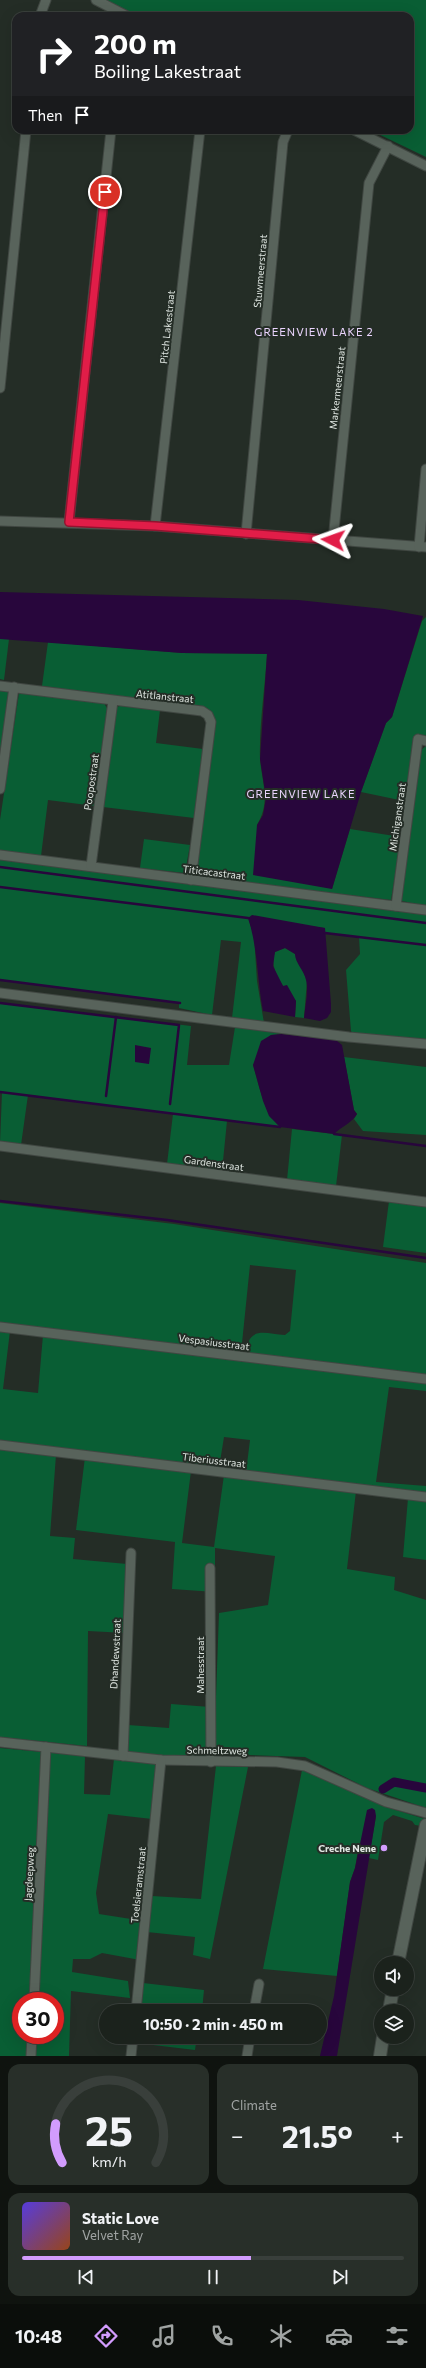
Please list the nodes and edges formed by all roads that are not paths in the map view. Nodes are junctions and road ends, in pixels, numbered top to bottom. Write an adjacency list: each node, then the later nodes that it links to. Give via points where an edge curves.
1 (46, 0): 3 (street)
2 (96, 0): 4 (street)
3 (42, 12)
4 (119, 12)
5 (26, 134): 12 (street)
6 (111, 134): 15 (street)
7 (200, 134): 16 (street, Pitch Lakestraat)
8 (286, 134): 17 (street, Stuwmeerstraat, via 283,142)
9 (362, 134): 10 (street)
10 (388, 146): 11 (street); 18 (street, Markermeerstraat, via 369,183)
11 (426, 166)
12 (0, 388)
13 (426, 469): 19 (street)
14 (0, 521): 15 (street)
15 (69, 522): 16 (street)
16 (155, 526): 17 (street)
17 (246, 534): 18 (street)
18 (333, 540): 19 (street)
19 (422, 547)
20 (0, 686): 21 (street, Atitlanstraat)
21 (14, 687): 22 (street, Atitlanstraat); 24 (street)
22 (113, 701): 26 (street, Poopostraat); 27 (street, Atitlanstraat, via 202,711 211,722)
23 (426, 741): 28 (street, Michiganstraat, via 418,740)
24 (0, 790)
25 (0, 855): 26 (street, Titicacastraat)
26 (91, 866): 27 (street, Titicacastraat)
27 (191, 880): 28 (street, Titicacastraat)
28 (396, 906): 29 (street, Titicacastraat)
29 (426, 910)
30 (0, 993): 31 (street, via 349,1037)
31 (426, 1044)
32 (0, 1146): 33 (street, Gardenstraat)
33 (426, 1202)
34 (0, 1327): 35 (street, Vespasiusstraat)
35 (426, 1379)
36 (0, 1445): 37 (street, Tiberiusstraat)
37 (426, 1497)
38 (131, 1553): 42 (street, Dhandewstraat)
39 (210, 1568): 44 (street, Mahesstraat)
40 (0, 1742): 41 (street, Schmeltzweg)
41 (46, 1747): 42 (street, Schmeltzweg); 49 (street, Jagdeepweg)
42 (122, 1756): 43 (street, Schmeltzweg)
43 (161, 1760): 44 (street, Schmeltzweg); 50 (street, Toelsieramstraat)
44 (211, 1762): 45 (street, Schmeltzweg, via 277,1762 305,1766 386,1802)
45 (426, 1813)
46 (426, 1825): 47 (street)
47 (399, 1956)
48 (259, 1984): 51 (street)
49 (34, 1992)
50 (137, 2004)
51 (255, 2004)
52 (32, 2044): 56 (street)
53 (132, 2044): 57 (street)
54 (249, 2044): 58 (street)
55 (382, 2044): 59 (street)
56 (31, 2056)
57 (131, 2056)
58 (247, 2056)
59 (380, 2056)

